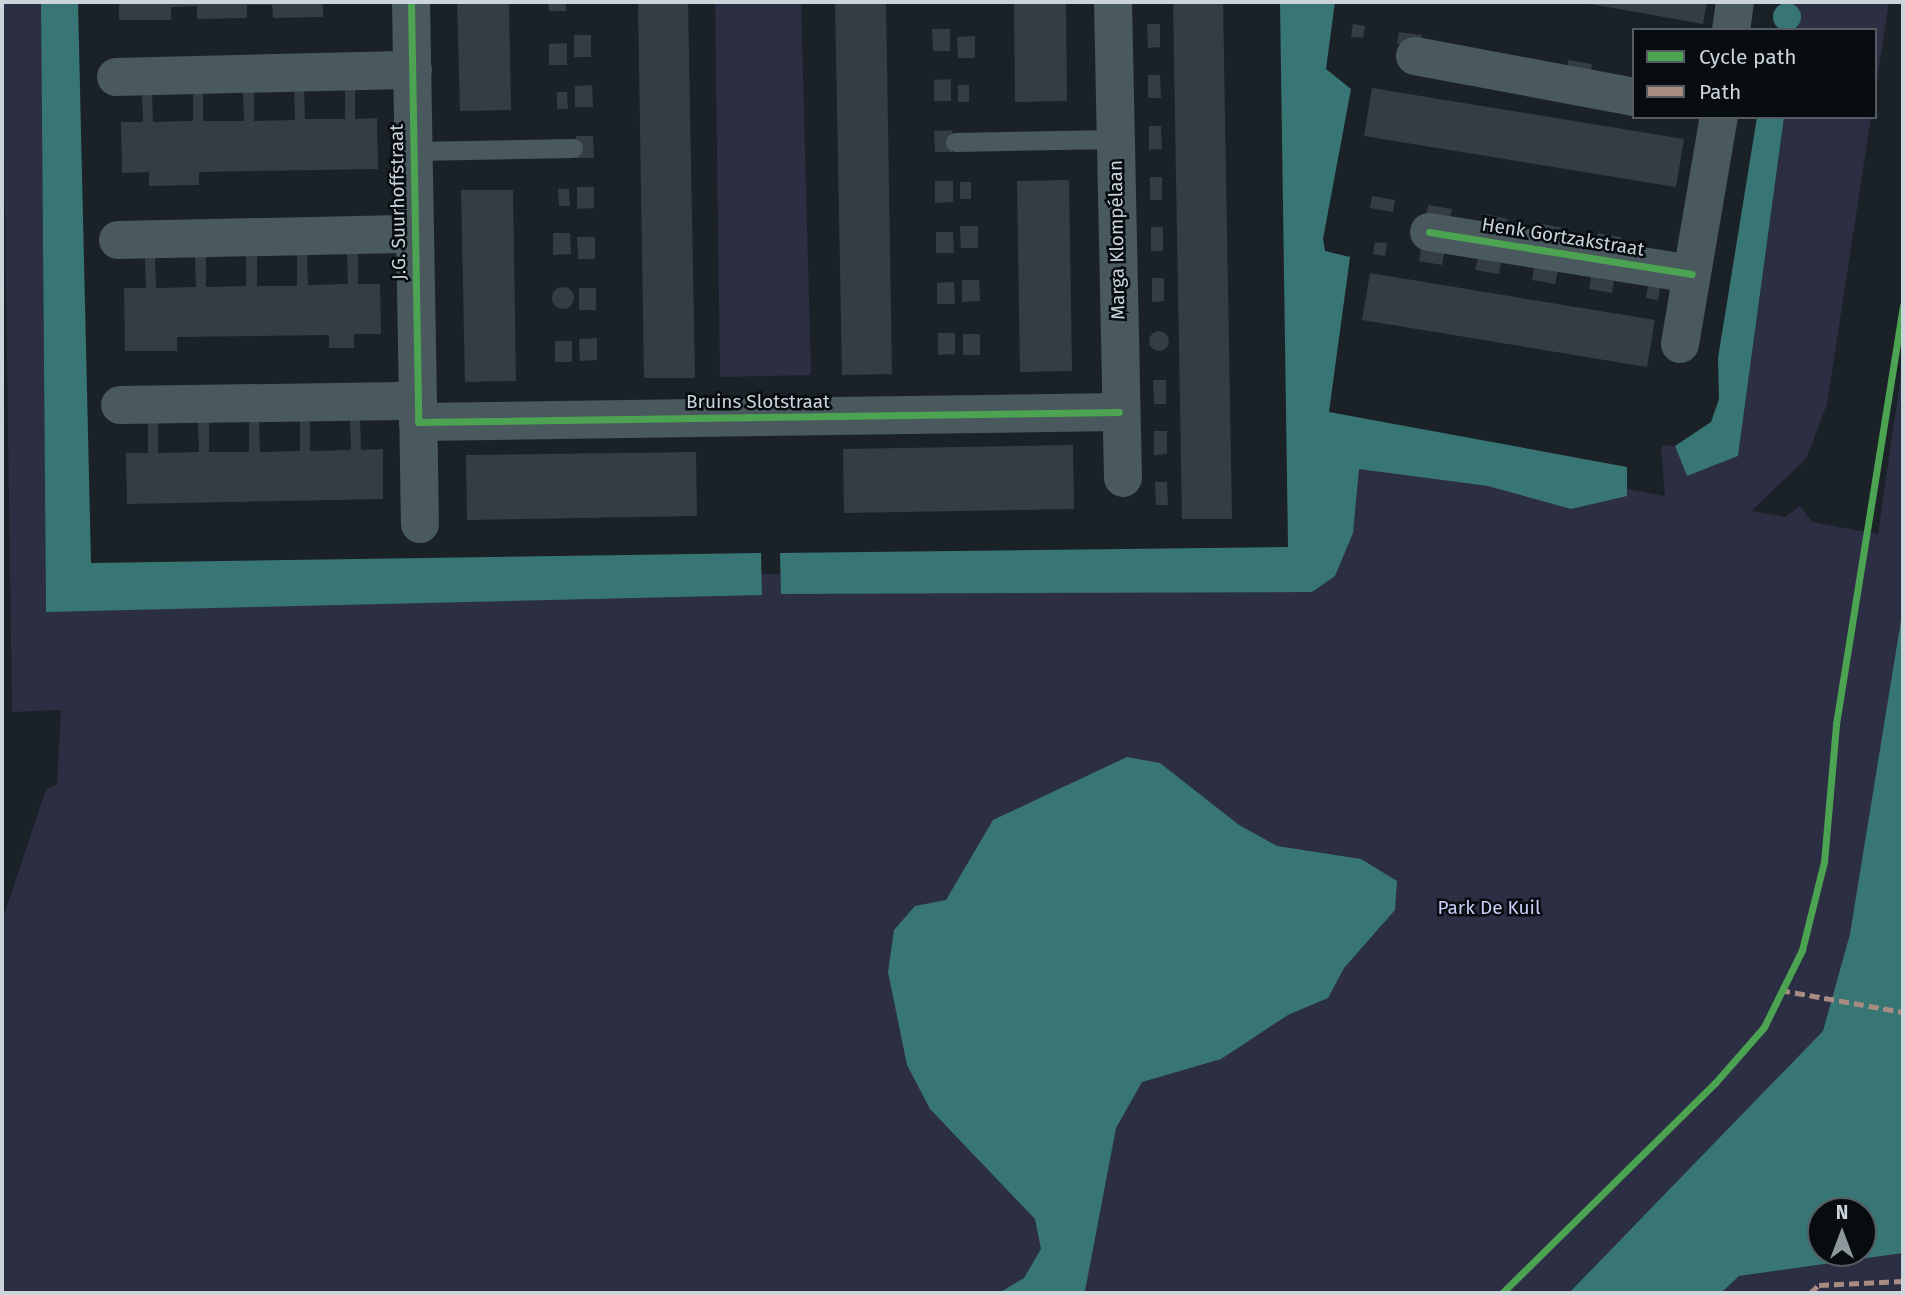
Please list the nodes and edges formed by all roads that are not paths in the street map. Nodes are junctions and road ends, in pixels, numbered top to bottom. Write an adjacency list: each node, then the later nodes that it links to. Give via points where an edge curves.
1 (411, 2): 6 (street, J.G. Suurhoffstraat)
2 (1113, 2): 10 (street, Marga Klompélaan)
3 (1735, 2): 4 (street)
4 (1731, 28)
5 (1415, 56): 8 (street)
6 (412, 70): 7 (street); 13 (street, J.G. Suurhoffstraat)
7 (116, 77)
8 (1632, 97)
9 (1719, 119): 17 (street)
10 (1116, 139): 11 (lane); 21 (street, Marga Klompélaan)
11 (956, 142)
12 (573, 148): 13 (lane)
13 (413, 151): 15 (street, J.G. Suurhoffstraat)
14 (1429, 232): 17 (street, Henk Gortzakstraat)
15 (414, 234): 16 (street, J.G. Suurhoffstraat); 19 (street, J.G. Suurhoffstraat)
16 (117, 240)
17 (1692, 274): 18 (street)
18 (1680, 344)
19 (418, 401): 20 (street); 21 (street, Bruins Slotstraat, via 418,422); 23 (street, J.G. Suurhoffstraat)
20 (120, 405)
21 (1119, 412): 22 (street, Marga Klompélaan)
22 (1123, 478)
23 (420, 524)

